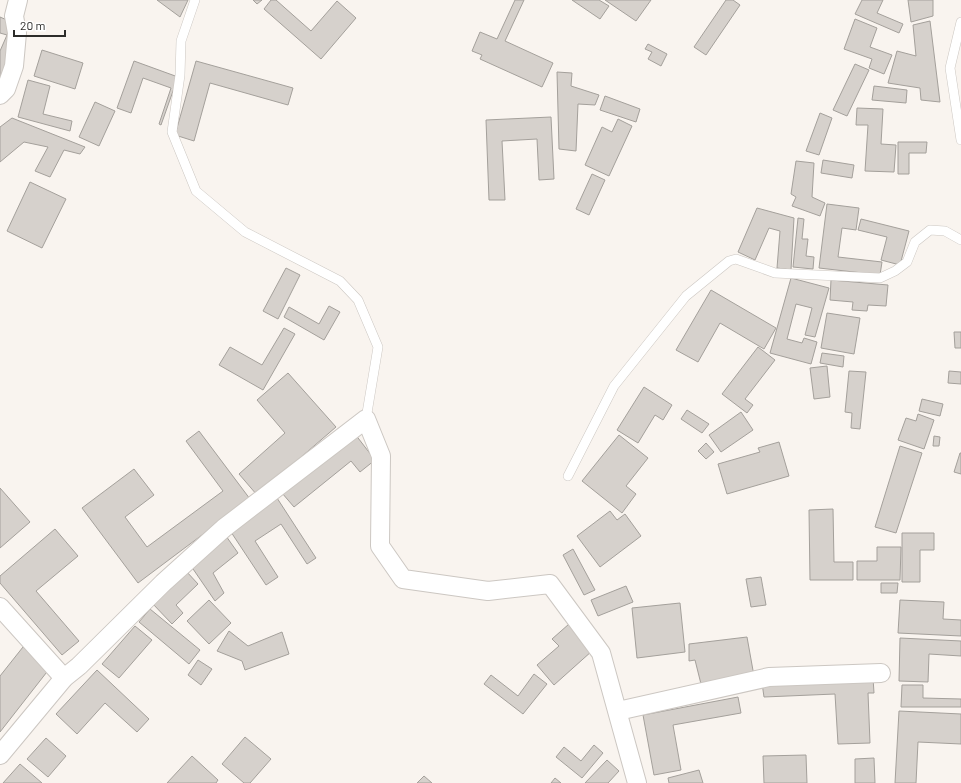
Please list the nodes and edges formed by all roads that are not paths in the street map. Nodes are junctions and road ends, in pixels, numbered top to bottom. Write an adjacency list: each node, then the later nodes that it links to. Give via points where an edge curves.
1 (18, 0): 4 (street, via 14,16 17,33 14,66 6,90)
2 (195, 0): 7 (lane, via 180,41 180,75 172,132 196,191 245,232 340,282 358,300 378,347)
3 (961, 22): 5 (lane, via 950,68)
4 (0, 95)
5 (961, 140)
6 (961, 240): 8 (lane, via 945,231 930,230 915,242 907,262 880,278 775,273 736,260 729,261 686,296 614,386)
7 (366, 419): 11 (street, via 224,528); 12 (street, via 381,456 380,546 404,579 488,591 550,584 601,653)
8 (568, 476)
9 (0, 608): 11 (street)
10 (881, 673): 12 (street, via 769,677)
11 (64, 678): 13 (street)
12 (618, 711): 14 (street)
13 (0, 755)
14 (637, 783)

